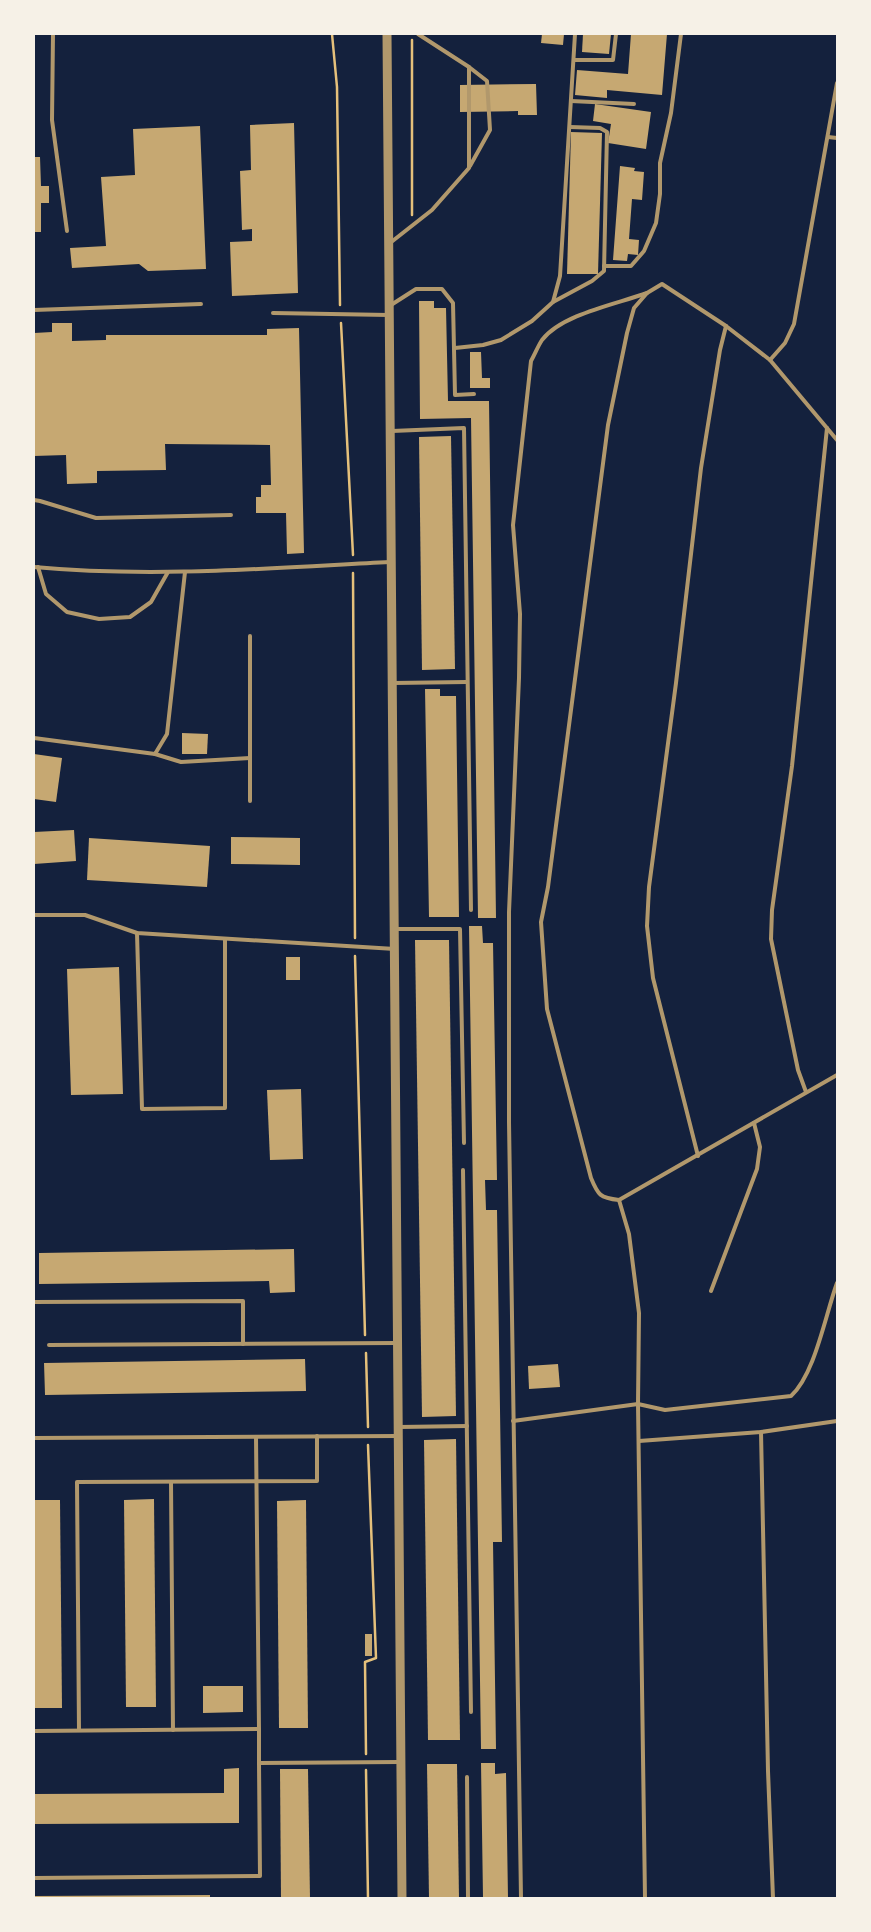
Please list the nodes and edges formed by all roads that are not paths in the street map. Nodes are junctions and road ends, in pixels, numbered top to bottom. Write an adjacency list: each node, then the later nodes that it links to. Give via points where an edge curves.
1 (52, 34): 16 (lane, via 52,120)
2 (387, 34): 17 (street)
3 (418, 34): 8 (lane)
4 (576, 34): 7 (lane)
5 (616, 34): 7 (lane, via 613,60)
6 (682, 34): 18 (lane, via 660,163 656,222 644,251 631,266)
7 (574, 60): 10 (lane)
8 (469, 68): 15 (lane); 15 (lane, via 488,81 490,130)
9 (837, 83): 13 (lane)
10 (571, 101): 11 (lane); 12 (lane)
11 (634, 104)
12 (570, 127): 18 (lane, via 600,128 607,132); 20 (lane, via 560,276)
13 (828, 137): 14 (lane); 27 (lane, via 794,324 785,344)
14 (837, 138)
15 (469, 168): 17 (lane, via 432,210)
16 (67, 231)
17 (390, 243): 23 (street)
18 (604, 266): 20 (lane, via 604,271 592,281)
19 (647, 293): 25 (lane, via 662,284); 57 (lane, via 634,308 608,425 541,922 546,1008 591,1178 597,1192 606,1198); 65 (lane, via 602,306 560,326 543,340 531,361 513,524 520,614 508,912)
20 (553, 302): 26 (lane, via 532,321 501,340)
21 (201, 304): 22 (lane)
22 (34, 310)
23 (391, 310): 24 (lane, via 341,314); 26 (lane, via 416,289 442,289 454,303); 30 (street)
24 (274, 313)
25 (726, 326): 27 (lane); 55 (lane, via 701,468 649,887 647,926 654,978)
26 (455, 348): 28 (lane, via 455,395)
27 (770, 360): 29 (lane)
28 (474, 394)
29 (827, 428): 31 (lane); 52 (lane, via 771,939 798,1070)
30 (392, 431): 34 (street); 39 (lane, via 464,428)
31 (837, 440)
32 (34, 500): 33 (lane, via 96,518)
33 (230, 515)
34 (392, 562): 37 (lane); 40 (street)
35 (36, 567): 36 (lane, via 85,572); 36 (lane, via 46,594 67,612 99,619 130,617 151,602)
36 (168, 572): 37 (lane)
37 (185, 572): 42 (lane, via 168,734)
38 (250, 636): 43 (lane)
39 (467, 682): 40 (lane); 45 (lane)
40 (393, 683): 47 (street)
41 (34, 738): 42 (lane)
42 (155, 754): 43 (lane, via 181,762)
43 (250, 758): 44 (lane)
44 (250, 801)
45 (470, 910)
46 (34, 915): 48 (lane, via 85,915)
47 (395, 929): 50 (street); 54 (lane, via 460,928)
48 (137, 933): 49 (lane); 49 (lane, via 142,1109 225,1108)
49 (224, 938): 50 (lane)
50 (395, 949): 61 (street)
51 (837, 1075): 52 (lane)
52 (806, 1092): 53 (lane)
53 (754, 1123): 55 (lane); 59 (lane, via 760,1147 757,1169)
54 (464, 1142)
55 (698, 1156): 57 (lane)
56 (463, 1170): 67 (lane)
57 (619, 1200): 64 (lane, via 629,1234 639,1313)
58 (837, 1283): 64 (lane, via 808,1374 791,1396 666,1410)
59 (711, 1291)
60 (34, 1302): 62 (lane, via 243,1301)
61 (397, 1343): 62 (lane); 68 (street)
62 (243, 1344): 63 (lane)
63 (49, 1345)
64 (638, 1404): 65 (lane); 73 (lane)
65 (513, 1421): 87 (lane)
66 (837, 1421): 69 (lane)
67 (467, 1426): 68 (lane); 76 (lane)
68 (398, 1431): 70 (lane); 81 (street)
69 (761, 1432): 73 (lane); 89 (lane)
70 (317, 1436): 71 (lane); 74 (lane, via 317,1481)
71 (256, 1437): 72 (lane); 74 (lane)
72 (34, 1438)
73 (639, 1441): 88 (lane)
74 (256, 1481): 75 (lane); 77 (lane)
75 (171, 1482): 78 (lane, via 77,1482); 79 (lane)
76 (471, 1712)
77 (259, 1729): 79 (lane); 82 (lane)
78 (79, 1730): 79 (lane); 80 (lane)
79 (173, 1730)
80 (34, 1731)
81 (400, 1762): 82 (lane); 85 (street)
82 (259, 1763): 84 (lane, via 260,1876)
83 (467, 1777): 86 (lane)
84 (34, 1878)
85 (402, 1898)
86 (468, 1898)
87 (521, 1898)
88 (645, 1898)
89 (773, 1898)

